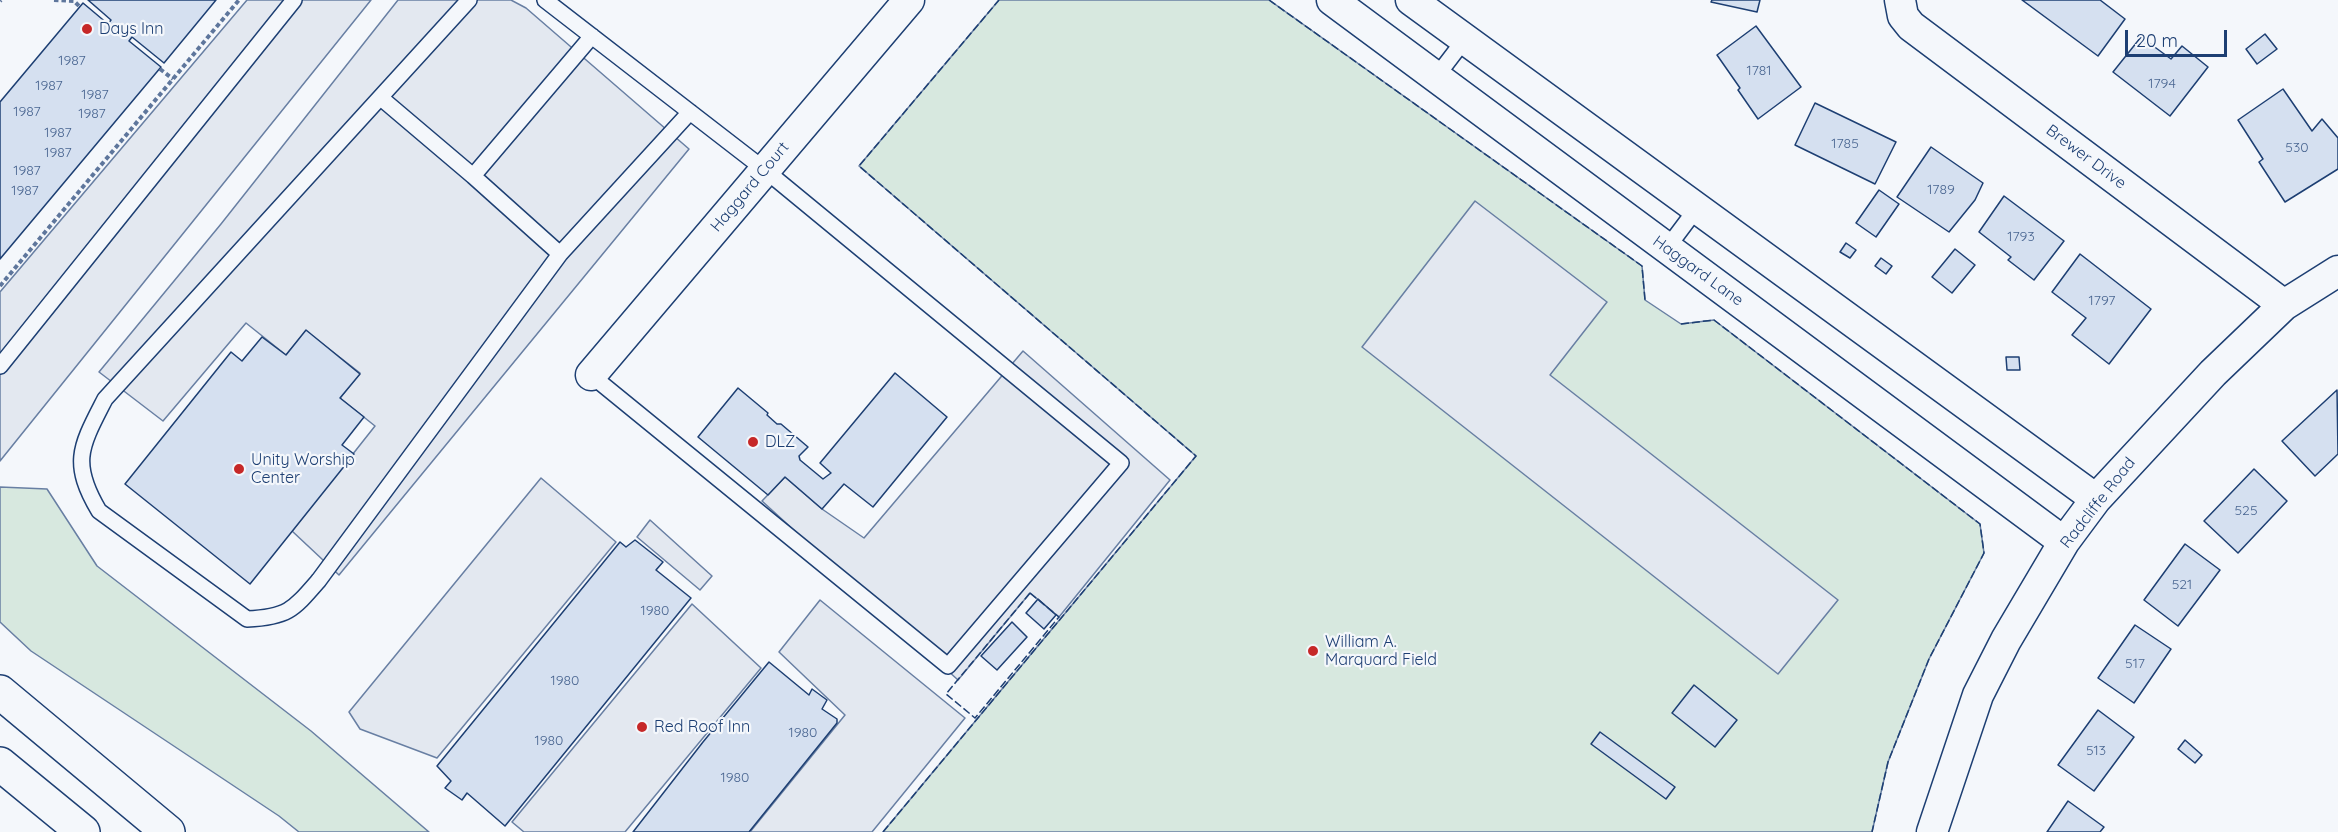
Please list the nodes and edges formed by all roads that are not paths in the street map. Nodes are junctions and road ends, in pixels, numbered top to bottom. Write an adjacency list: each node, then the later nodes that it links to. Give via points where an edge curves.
1 (294, 0): 20 (lane)
2 (469, 0): 11 (lane)
3 (545, 0): 8 (lane)
4 (909, 0): 13 (street, Haggard Court)
5 (1332, 0): 10 (street, Haggard Lane)
6 (1411, 0): 9 (street)
7 (1900, 0): 19 (street, Brewer Drive, via 1903,16 1911,26)
8 (592, 36): 12 (lane); 14 (lane)
9 (1465, 39): 10 (lane); 15 (street)
10 (1436, 77): 16 (street, Haggard Lane)
11 (381, 98): 14 (lane); 17 (lane, via 105,399 84,441 80,464 88,492 99,511 247,619 275,617 298,605)
12 (690, 112): 13 (lane); 17 (lane)
13 (765, 170): 21 (street, Haggard Court); 21 (lane, via 1121,463 948,666)
14 (473, 176): 17 (lane)
15 (1697, 208): 16 (lane); 22 (street)
16 (1667, 248): 23 (street, Haggard Lane)
17 (560, 254)
18 (2338, 271): 19 (street, Radcliffe Road)
19 (2284, 305): 22 (street, Radcliffe Road, via 2213,373)
20 (0, 366)
21 (591, 375)
22 (2096, 499): 23 (street, Radcliffe Road)
23 (2064, 542): 28 (street, Radcliffe Road, via 1978,695)
24 (0, 692): 27 (highway)
25 (0, 764): 26 (highway)
26 (83, 832)
27 (168, 832)
28 (1932, 832)

